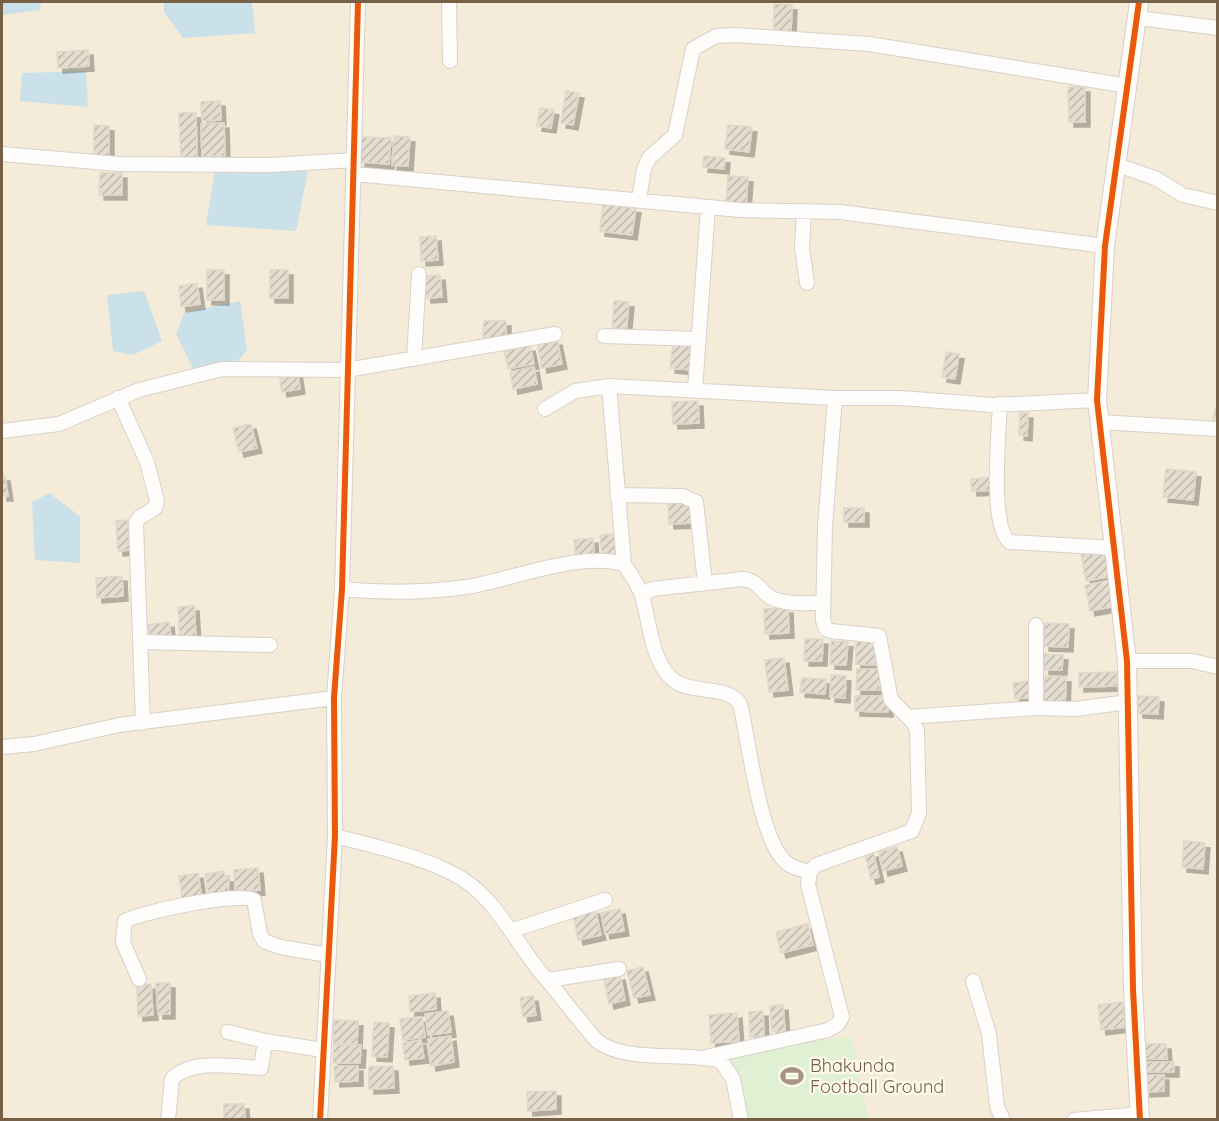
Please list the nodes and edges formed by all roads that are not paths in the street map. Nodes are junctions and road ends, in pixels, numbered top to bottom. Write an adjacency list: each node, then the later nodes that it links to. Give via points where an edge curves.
1 (358, 2): 9 (street)
2 (443, 2): 3 (street)
3 (449, 2): 6 (street)
4 (1138, 10): 5 (street); 7 (street)
5 (1218, 28)
6 (450, 61)
7 (1128, 86): 10 (street); 12 (street, via 869,44 716,36 693,49 675,135 649,158)
8 (2, 154): 9 (street, via 119,165 271,165)
9 (354, 160): 11 (street)
10 (1117, 165): 13 (street, via 1155,178 1183,195); 16 (street)
11 (354, 174): 12 (street); 23 (street)
12 (639, 199): 14 (street)
13 (1218, 203)
14 (708, 207): 15 (street); 21 (street)
15 (804, 212): 16 (street, via 840,212); 18 (street, via 802,248)
16 (1105, 246): 28 (street)
17 (419, 274): 22 (street)
18 (807, 283)
19 (555, 334): 22 (street)
20 (604, 336): 21 (street)
21 (699, 339): 25 (street)
22 (414, 359): 23 (street)
23 (347, 370): 26 (street, via 222,369); 38 (street)
24 (609, 386): 25 (street); 30 (street, via 575,391); 34 (street)
25 (695, 390): 27 (street)
26 (118, 398): 33 (street, via 59,424); 42 (street, via 147,462 157,501 155,508 136,523)
27 (836, 398): 29 (street); 40 (street)
28 (1098, 400): 29 (street); 31 (street)
29 (1000, 404): 35 (street, via 998,507 1006,539)
30 (545, 409)
31 (1100, 422): 32 (street); 35 (street)
32 (1218, 429)
33 (2, 431)
34 (617, 495): 36 (street); 37 (street, via 682,496 696,502)
35 (1114, 548): 44 (street)
36 (624, 564): 38 (street, via 600,560 467,587 406,593); 39 (street)
37 (705, 583): 39 (street, via 652,590); 40 (street, via 756,581 770,597)
38 (342, 589): 46 (street)
39 (642, 595): 53 (street, via 651,640 667,672 676,682 727,694 740,704 759,799 772,841 789,864)
40 (822, 603): 49 (street, via 826,629 879,636 891,700)
41 (1036, 625): 48 (street)
42 (140, 642): 43 (street); 50 (street)
43 (270, 645)
44 (1127, 661): 45 (street, via 1192,662); 47 (street)
45 (1218, 667)
46 (334, 698): 50 (street); 52 (street)
47 (1128, 702): 48 (street, via 1076,709); 65 (street, via 1133,989)
48 (1036, 708): 49 (street)
49 (908, 717): 53 (street, via 916,730 919,793 919,813 912,831 816,865)
50 (143, 723): 51 (street)
51 (2, 747)
52 (335, 836): 55 (street, via 452,873 488,900); 56 (street)
53 (810, 872): 64 (street, via 808,884 842,1017 828,1030)
54 (605, 900): 55 (street)
55 (513, 930): 59 (street)
56 (328, 955): 58 (street, via 269,944 260,934 254,900 232,897 125,921 123,942); 63 (street)
57 (619, 969): 59 (street)
58 (139, 979)
59 (548, 980): 64 (street, via 606,1048 626,1053)
60 (973, 981): 69 (street, via 989,1034)
61 (228, 1032): 62 (street)
62 (265, 1041): 63 (street); 66 (street, via 261,1068 196,1067 177,1073 172,1079)
63 (323, 1050): 67 (street)
64 (706, 1057): 68 (street, via 721,1061 729,1069)
65 (1140, 1116): 70 (street)
66 (168, 1119)
67 (320, 1119)
68 (741, 1119)
69 (1003, 1119)
70 (1074, 1119)

